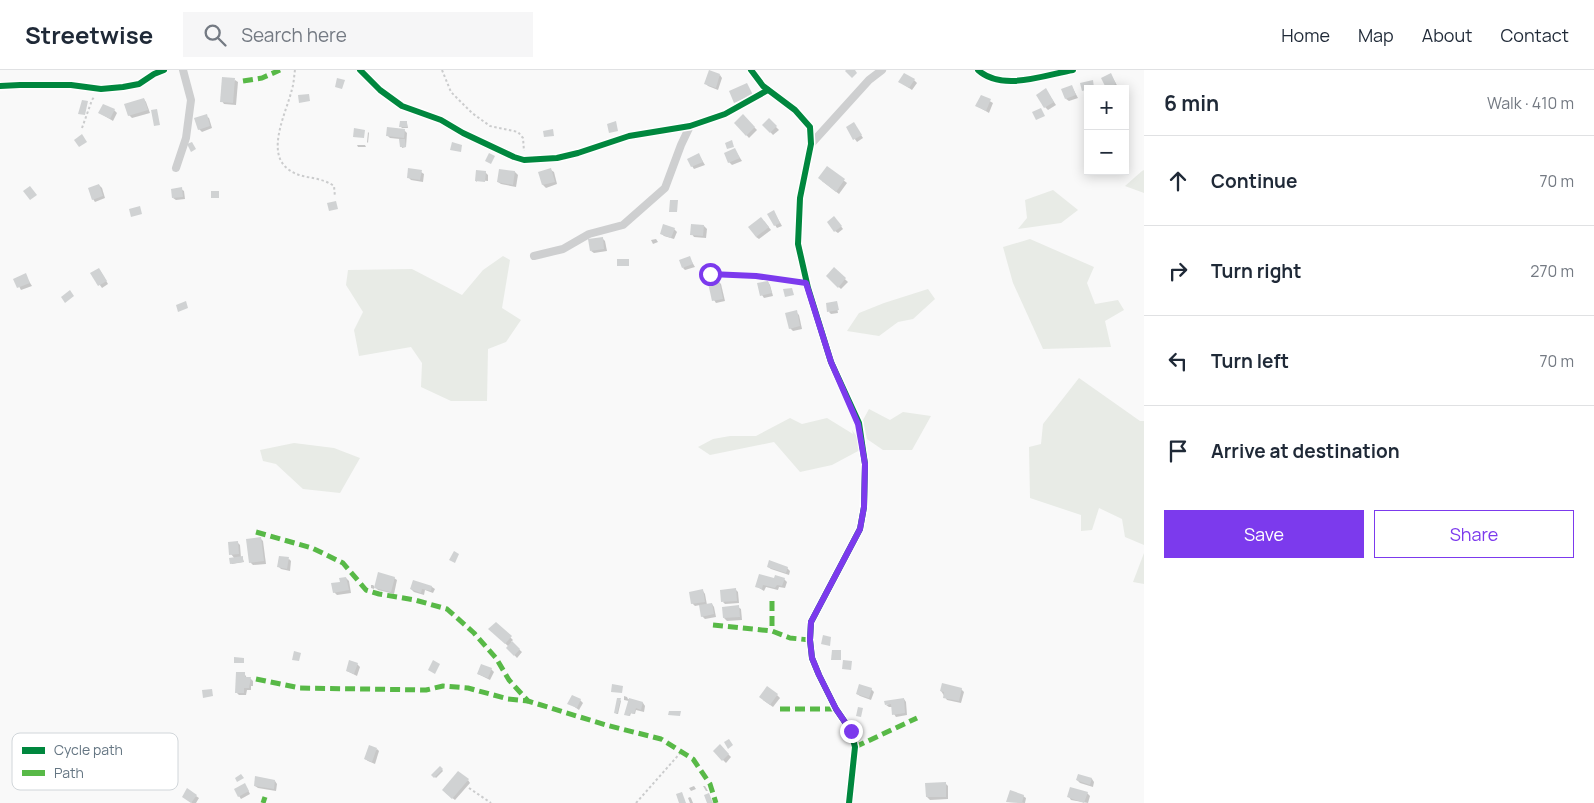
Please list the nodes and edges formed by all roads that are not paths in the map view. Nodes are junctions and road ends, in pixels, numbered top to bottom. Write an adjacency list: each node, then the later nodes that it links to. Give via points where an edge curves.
1 (164, 70): 9 (street, via 139,84 101,90 71,85)
2 (183, 70): 13 (street, via 191,100 186,138)
3 (360, 70): 11 (street, via 402,106 441,120 524,160 578,154 629,136)
4 (751, 70): 10 (street)
5 (882, 70): 8 (street)
6 (978, 70): 7 (street, via 985,77 1008,82)
7 (1073, 70)
8 (870, 73): 12 (street)
9 (0, 86)
10 (768, 90): 11 (street, via 725,114); 12 (street, via 795,110 810,127)
11 (690, 126): 14 (street, via 665,188 623,225 589,234 563,249)
12 (811, 144): 15 (street, via 800,198 798,244 806,283 831,362 858,424 865,464 860,529 811,622 810,640 812,658 819,675 854,739)
13 (176, 168)
14 (534, 256)
15 (849, 803)

